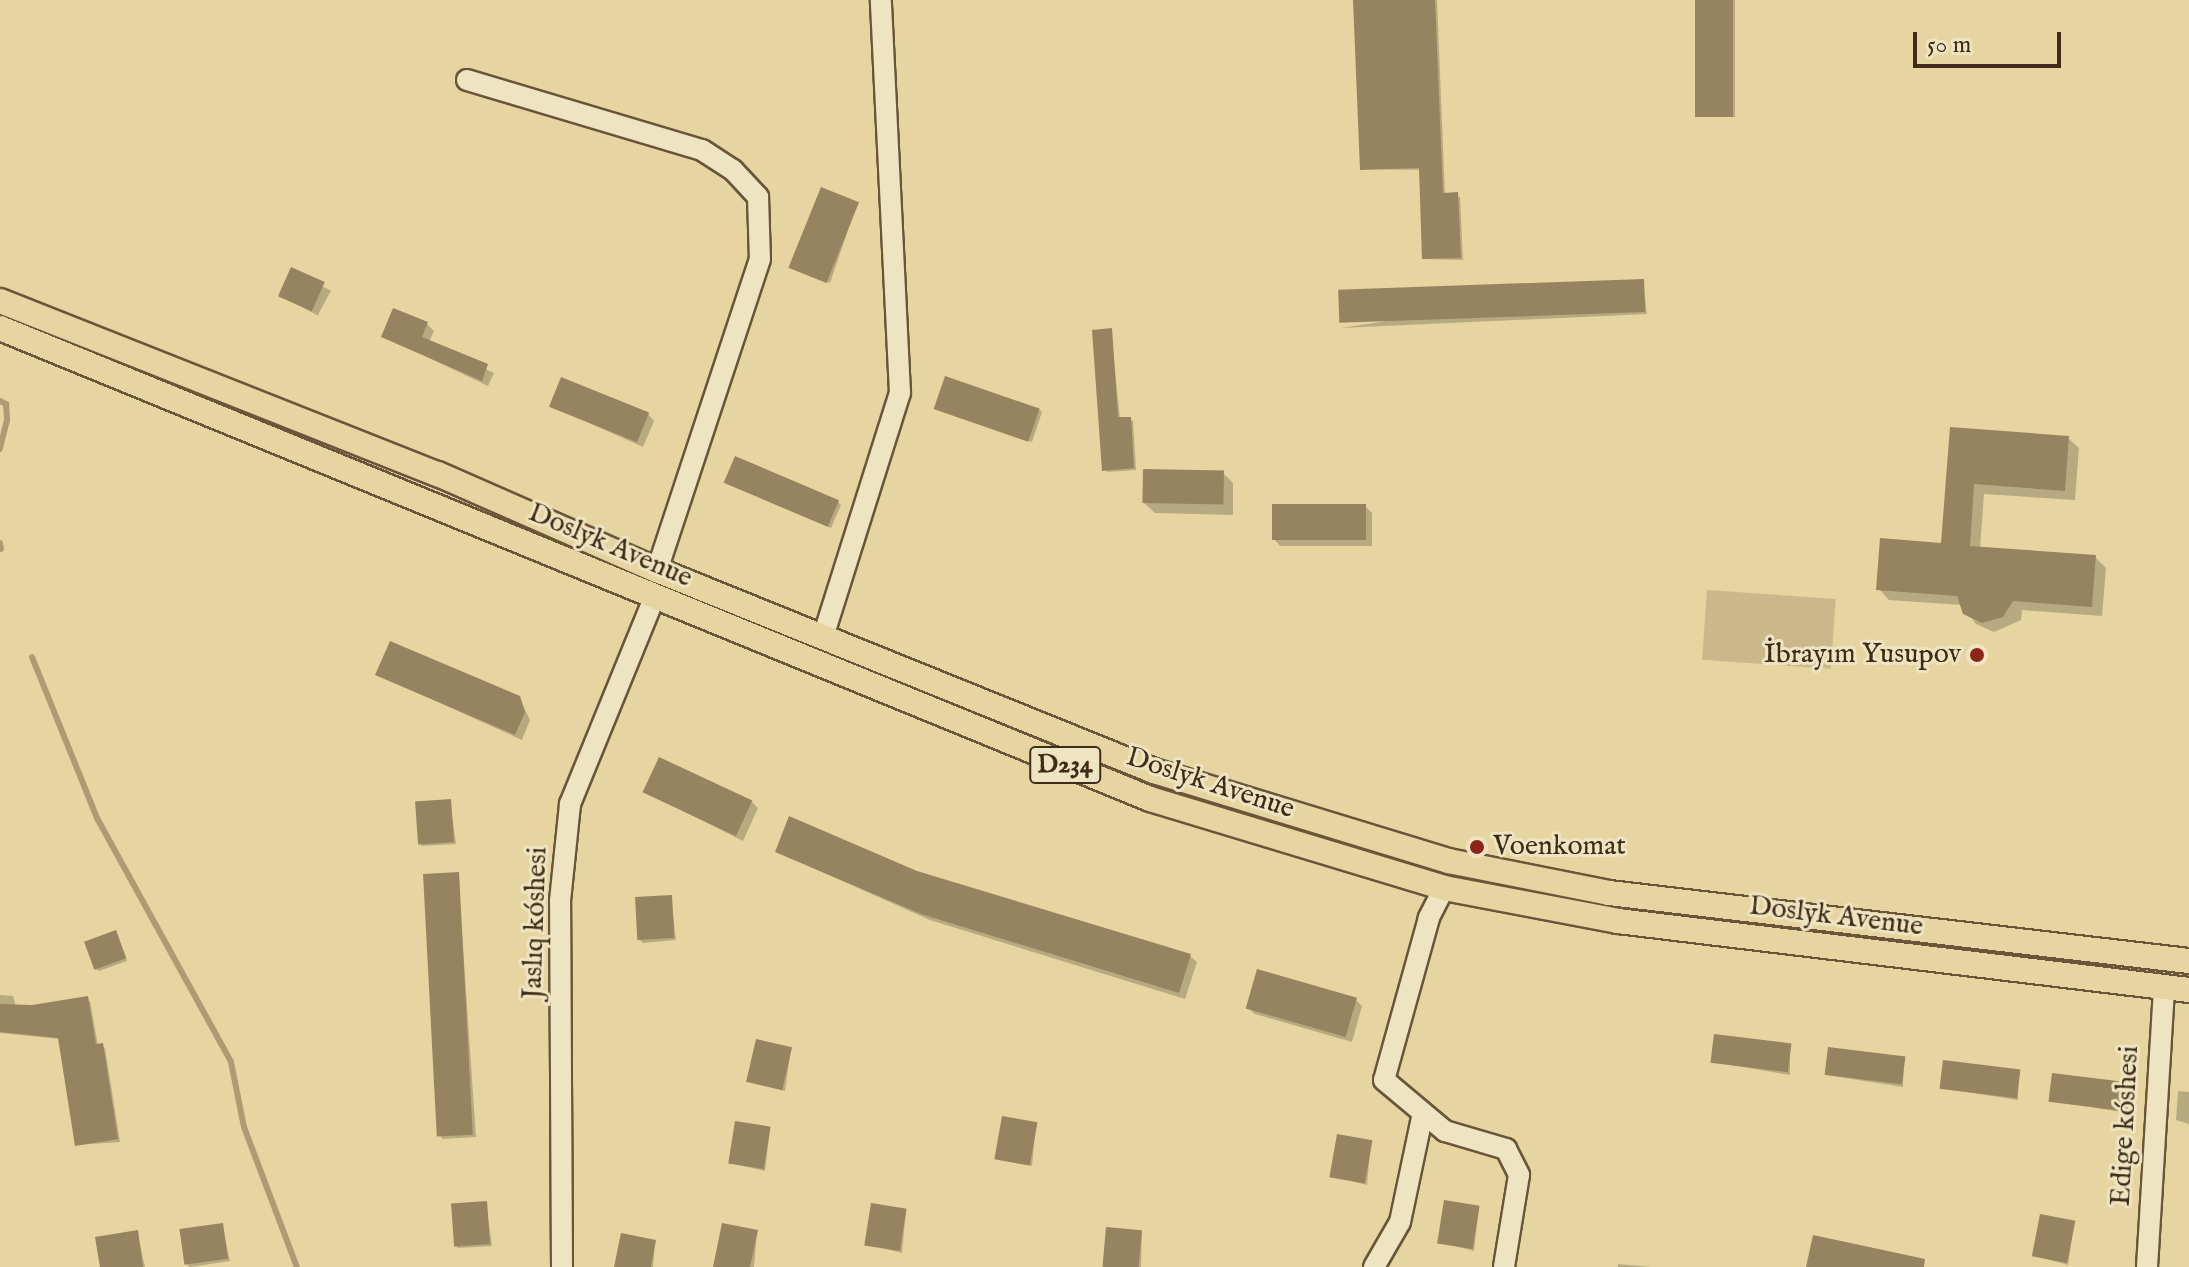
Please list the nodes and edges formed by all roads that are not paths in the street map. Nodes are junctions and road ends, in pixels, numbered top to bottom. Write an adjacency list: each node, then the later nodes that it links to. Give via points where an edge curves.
1 (881, 0): 9 (street, via 900,393)
2 (467, 80): 7 (street, via 702,150 733,170 758,197 760,259)
3 (0, 301): 5 (main road, Doslyk Avenue / D234)
4 (0, 328): 6 (main road, Doslyk Avenue / D234)
5 (438, 474): 6 (main road); 7 (main road, Doslyk Avenue / D234)
6 (427, 500): 8 (main road, Doslyk Avenue / D234)
7 (657, 570): 9 (main road, Doslyk Avenue / D234)
8 (654, 598): 10 (main road, Doslyk Avenue / D234, via 1150,799); 15 (street, Jaslıq kóshesi, via 570,804 560,901)
9 (823, 637): 11 (main road, Doslyk Avenue / D234, via 1154,771 1449,861 1609,893)
10 (1444, 888): 12 (main road, Doslyk Avenue / D234, via 1618,921); 14 (street, via 1429,918 1384,1080)
11 (2189, 961)
12 (2164, 987): 13 (main road, Doslyk Avenue / D234); 18 (street, Edige kóshesi)
13 (2189, 990)
14 (1423, 1113): 16 (street, via 1400,1222); 17 (street, via 1445,1131 1506,1149 1519,1175)
15 (562, 1267)
16 (1374, 1267)
17 (1504, 1267)
18 (2147, 1267)

